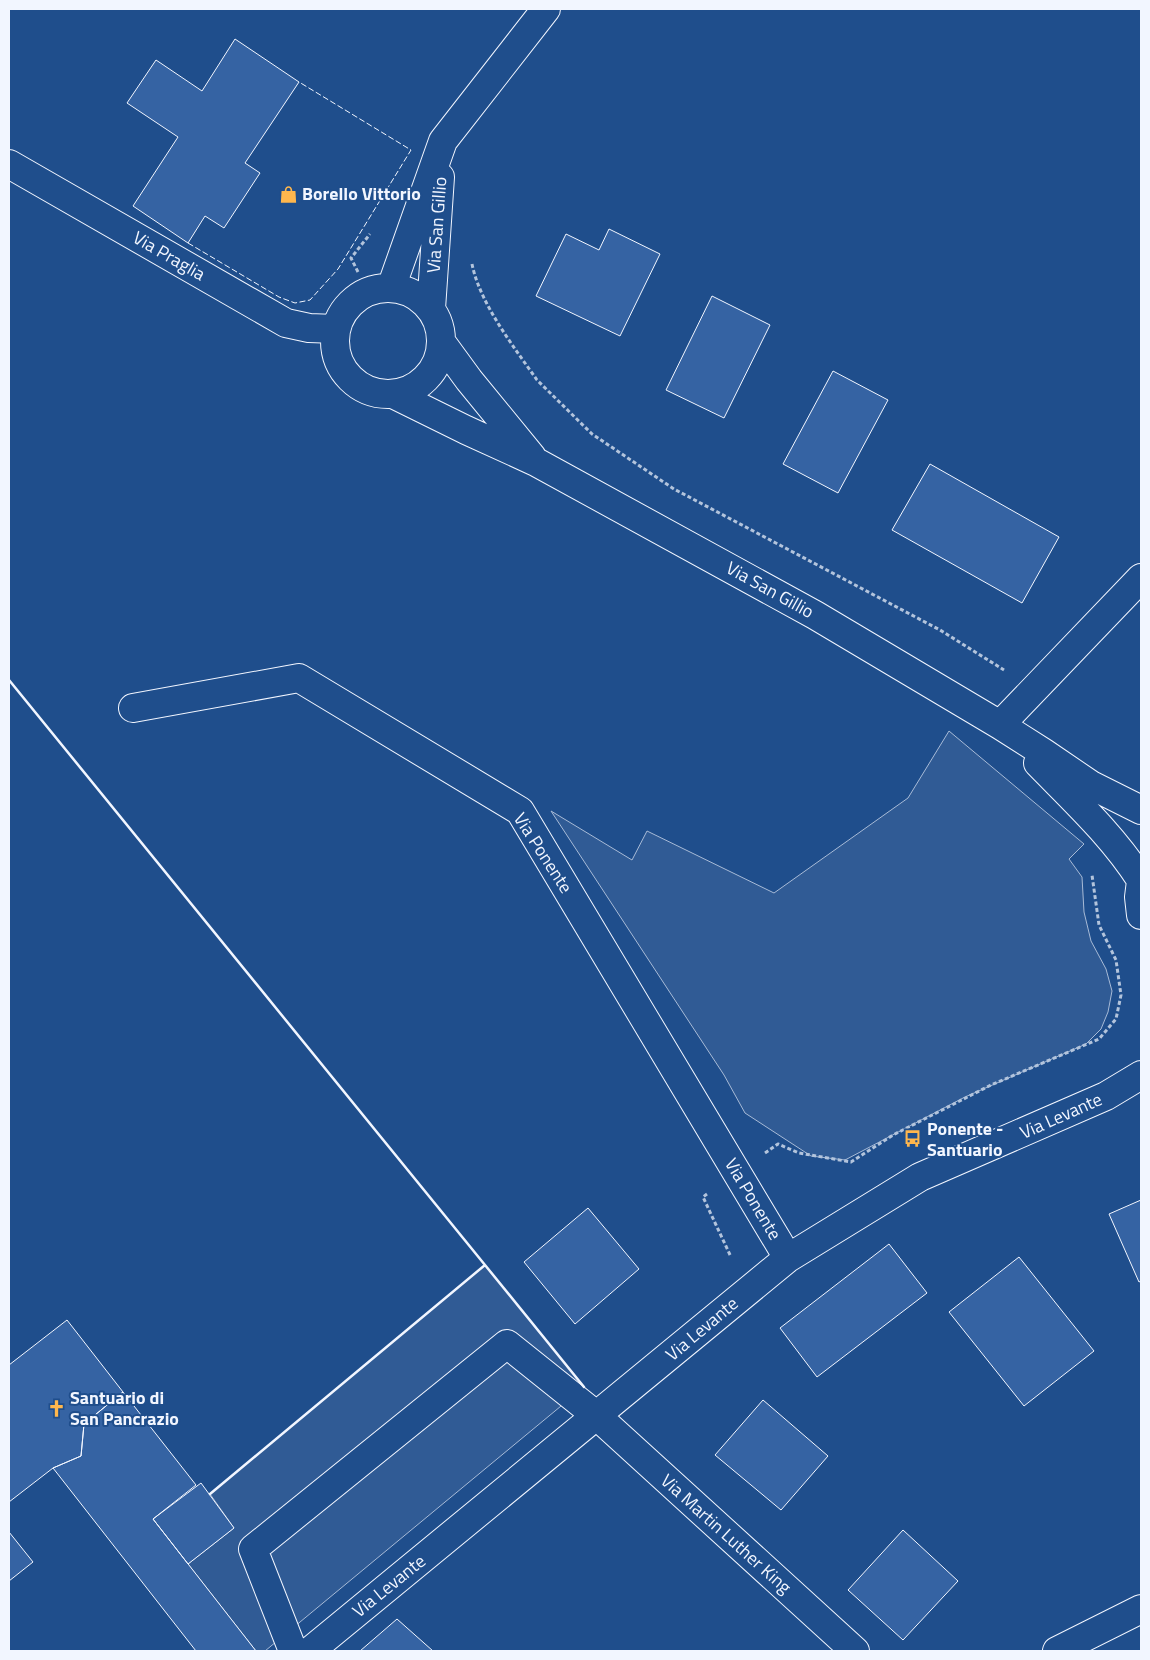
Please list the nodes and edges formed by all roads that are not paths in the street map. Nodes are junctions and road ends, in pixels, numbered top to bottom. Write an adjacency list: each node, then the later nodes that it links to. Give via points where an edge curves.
1 (546, 9): 2 (street, Via San Gillio)
2 (443, 141): 4 (street, Via San Gillio); 5 (street, Via San Gillio)
3 (9, 164): 6 (street, Via Praglia, via 286,323)
4 (391, 288): 5 (street, Via San Gillio, via 420,298); 6 (street, Via San Gillio, via 378,289 352,301)
5 (431, 309): 7 (street, Via San Gillio, via 440,325)
6 (336, 329): 8 (street, Via San Gillio, via 334,346 348,378 378,394)
7 (442, 343): 8 (street, Via San Gillio, via 440,358 433,371 410,391); 9 (street, Via San Gillio)
8 (395, 395): 9 (street, Via San Gillio)
9 (536, 462): 12 (street, Via San Gillio, via 815,615)
10 (1141, 578): 12 (street)
11 (133, 708): 17 (street, Via Ponente, via 299,678 520,811)
12 (1000, 725): 13 (street, Via San Gillio, via 1091,785); 14 (street, Via San Gillio, via 1106,832)
13 (1141, 810)
14 (1141, 881): 15 (street)
15 (1141, 915)
16 (1140, 1075): 17 (street, Via Levante, via 1106,1096 920,1177)
17 (788, 1258): 18 (street, Via Levante)
18 (597, 1416): 20 (street, Via Martin Luther King, via 507,1344 253,1549); 21 (street, Via Levante); 22 (street, Via Martin Luther King)
19 (1141, 1609): 23 (street)
20 (293, 1651)
21 (310, 1651)
22 (855, 1651)
23 (1057, 1651)

